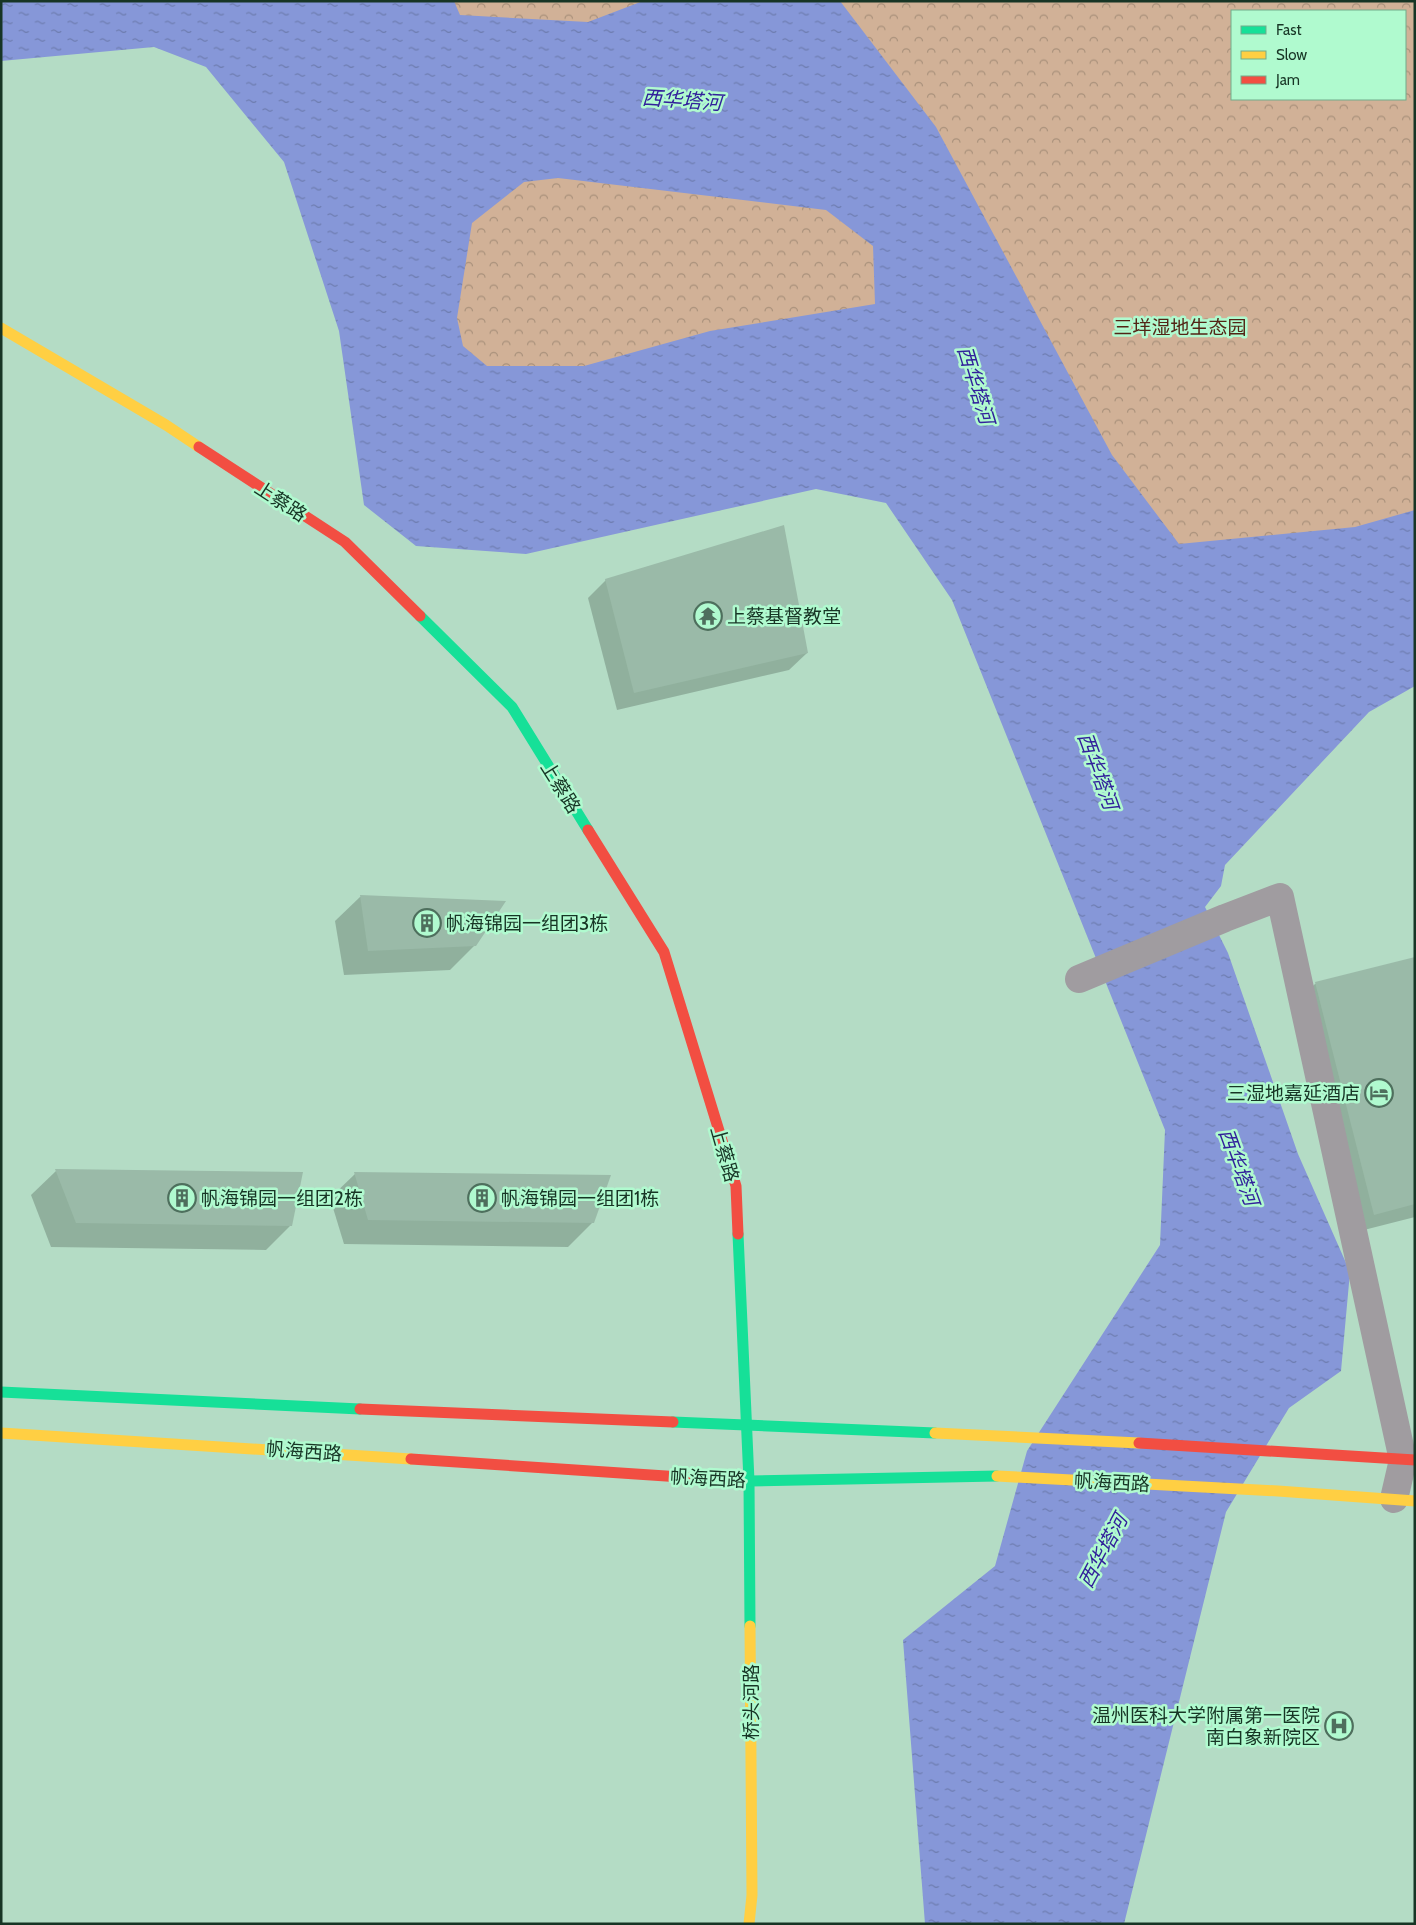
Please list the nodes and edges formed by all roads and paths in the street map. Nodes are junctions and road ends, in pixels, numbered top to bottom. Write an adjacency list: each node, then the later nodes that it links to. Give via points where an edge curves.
1 (1, 328): 4 (main road, 上蔡路, via 166,425 344,542 512,707 664,952 736,1186)
2 (1079, 979): 6 (street, via 1280,897)
3 (1, 1392): 4 (main road)
4 (745, 1423): 6 (main road, via 1280,1450); 7 (main road, 上蔡路)
5 (1, 1433): 7 (main road, 帆海西路)
6 (1409, 1460): 8 (street)
7 (749, 1481): 8 (main road, 帆海西路, via 995,1476); 9 (main road, 桥头河路, via 752,1886)
8 (1404, 1500)
9 (749, 1924)

